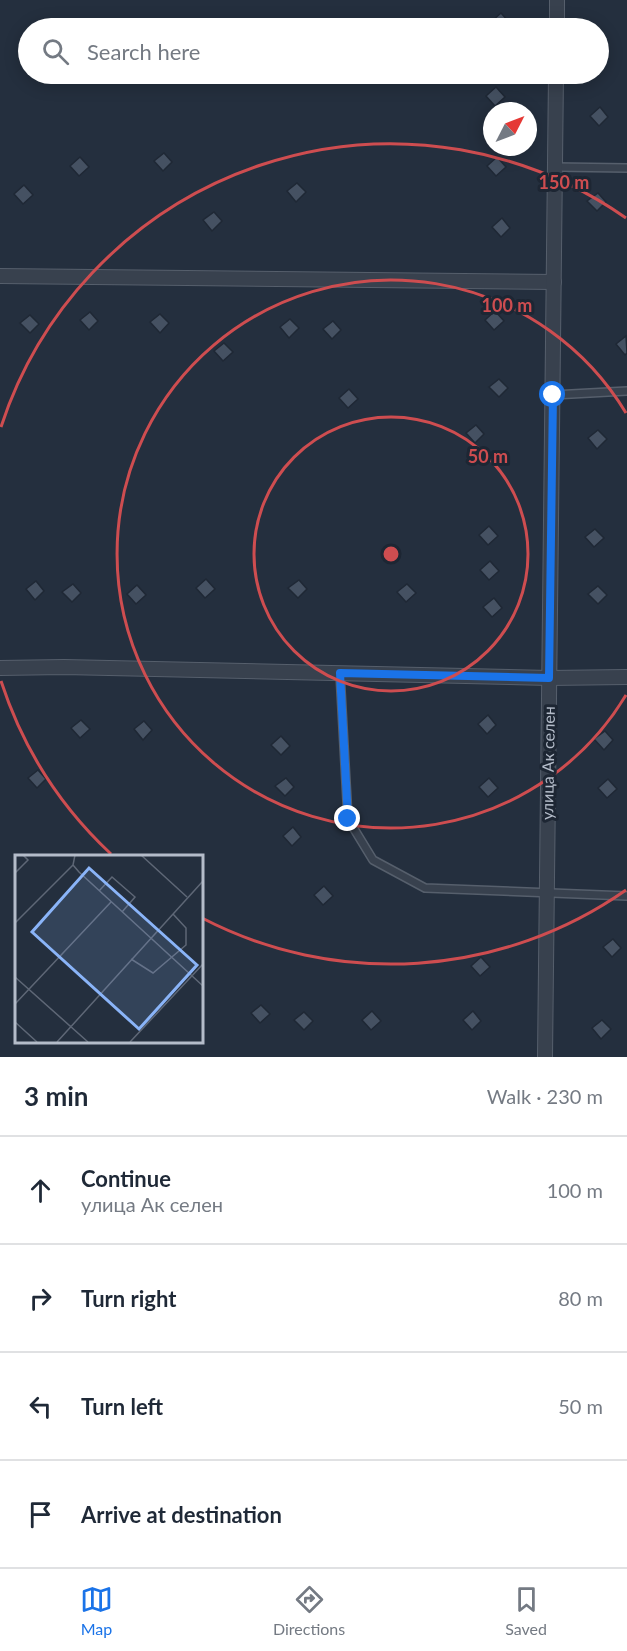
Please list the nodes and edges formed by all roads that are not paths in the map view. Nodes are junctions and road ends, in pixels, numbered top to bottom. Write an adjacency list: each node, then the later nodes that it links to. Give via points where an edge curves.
1 (557, 0): 2 (street)
2 (557, 18)
3 (556, 84): 4 (street, улица Ак селен)
4 (555, 167): 5 (lane); 7 (street, улица Ак селен)
5 (627, 168)
6 (0, 276): 7 (street)
7 (554, 282): 9 (street, улица Ак селен)
8 (627, 391): 9 (lane)
9 (553, 395): 13 (street, улица Ак селен)
10 (0, 668): 11 (street)
11 (340, 673): 13 (street); 14 (lane, via 348,819 373,860 425,888)
12 (627, 677): 13 (street)
13 (549, 678): 14 (street, улица Ак селен)
14 (547, 894): 15 (lane); 16 (street, улица Ак селен)
15 (627, 896)
16 (545, 1057)

